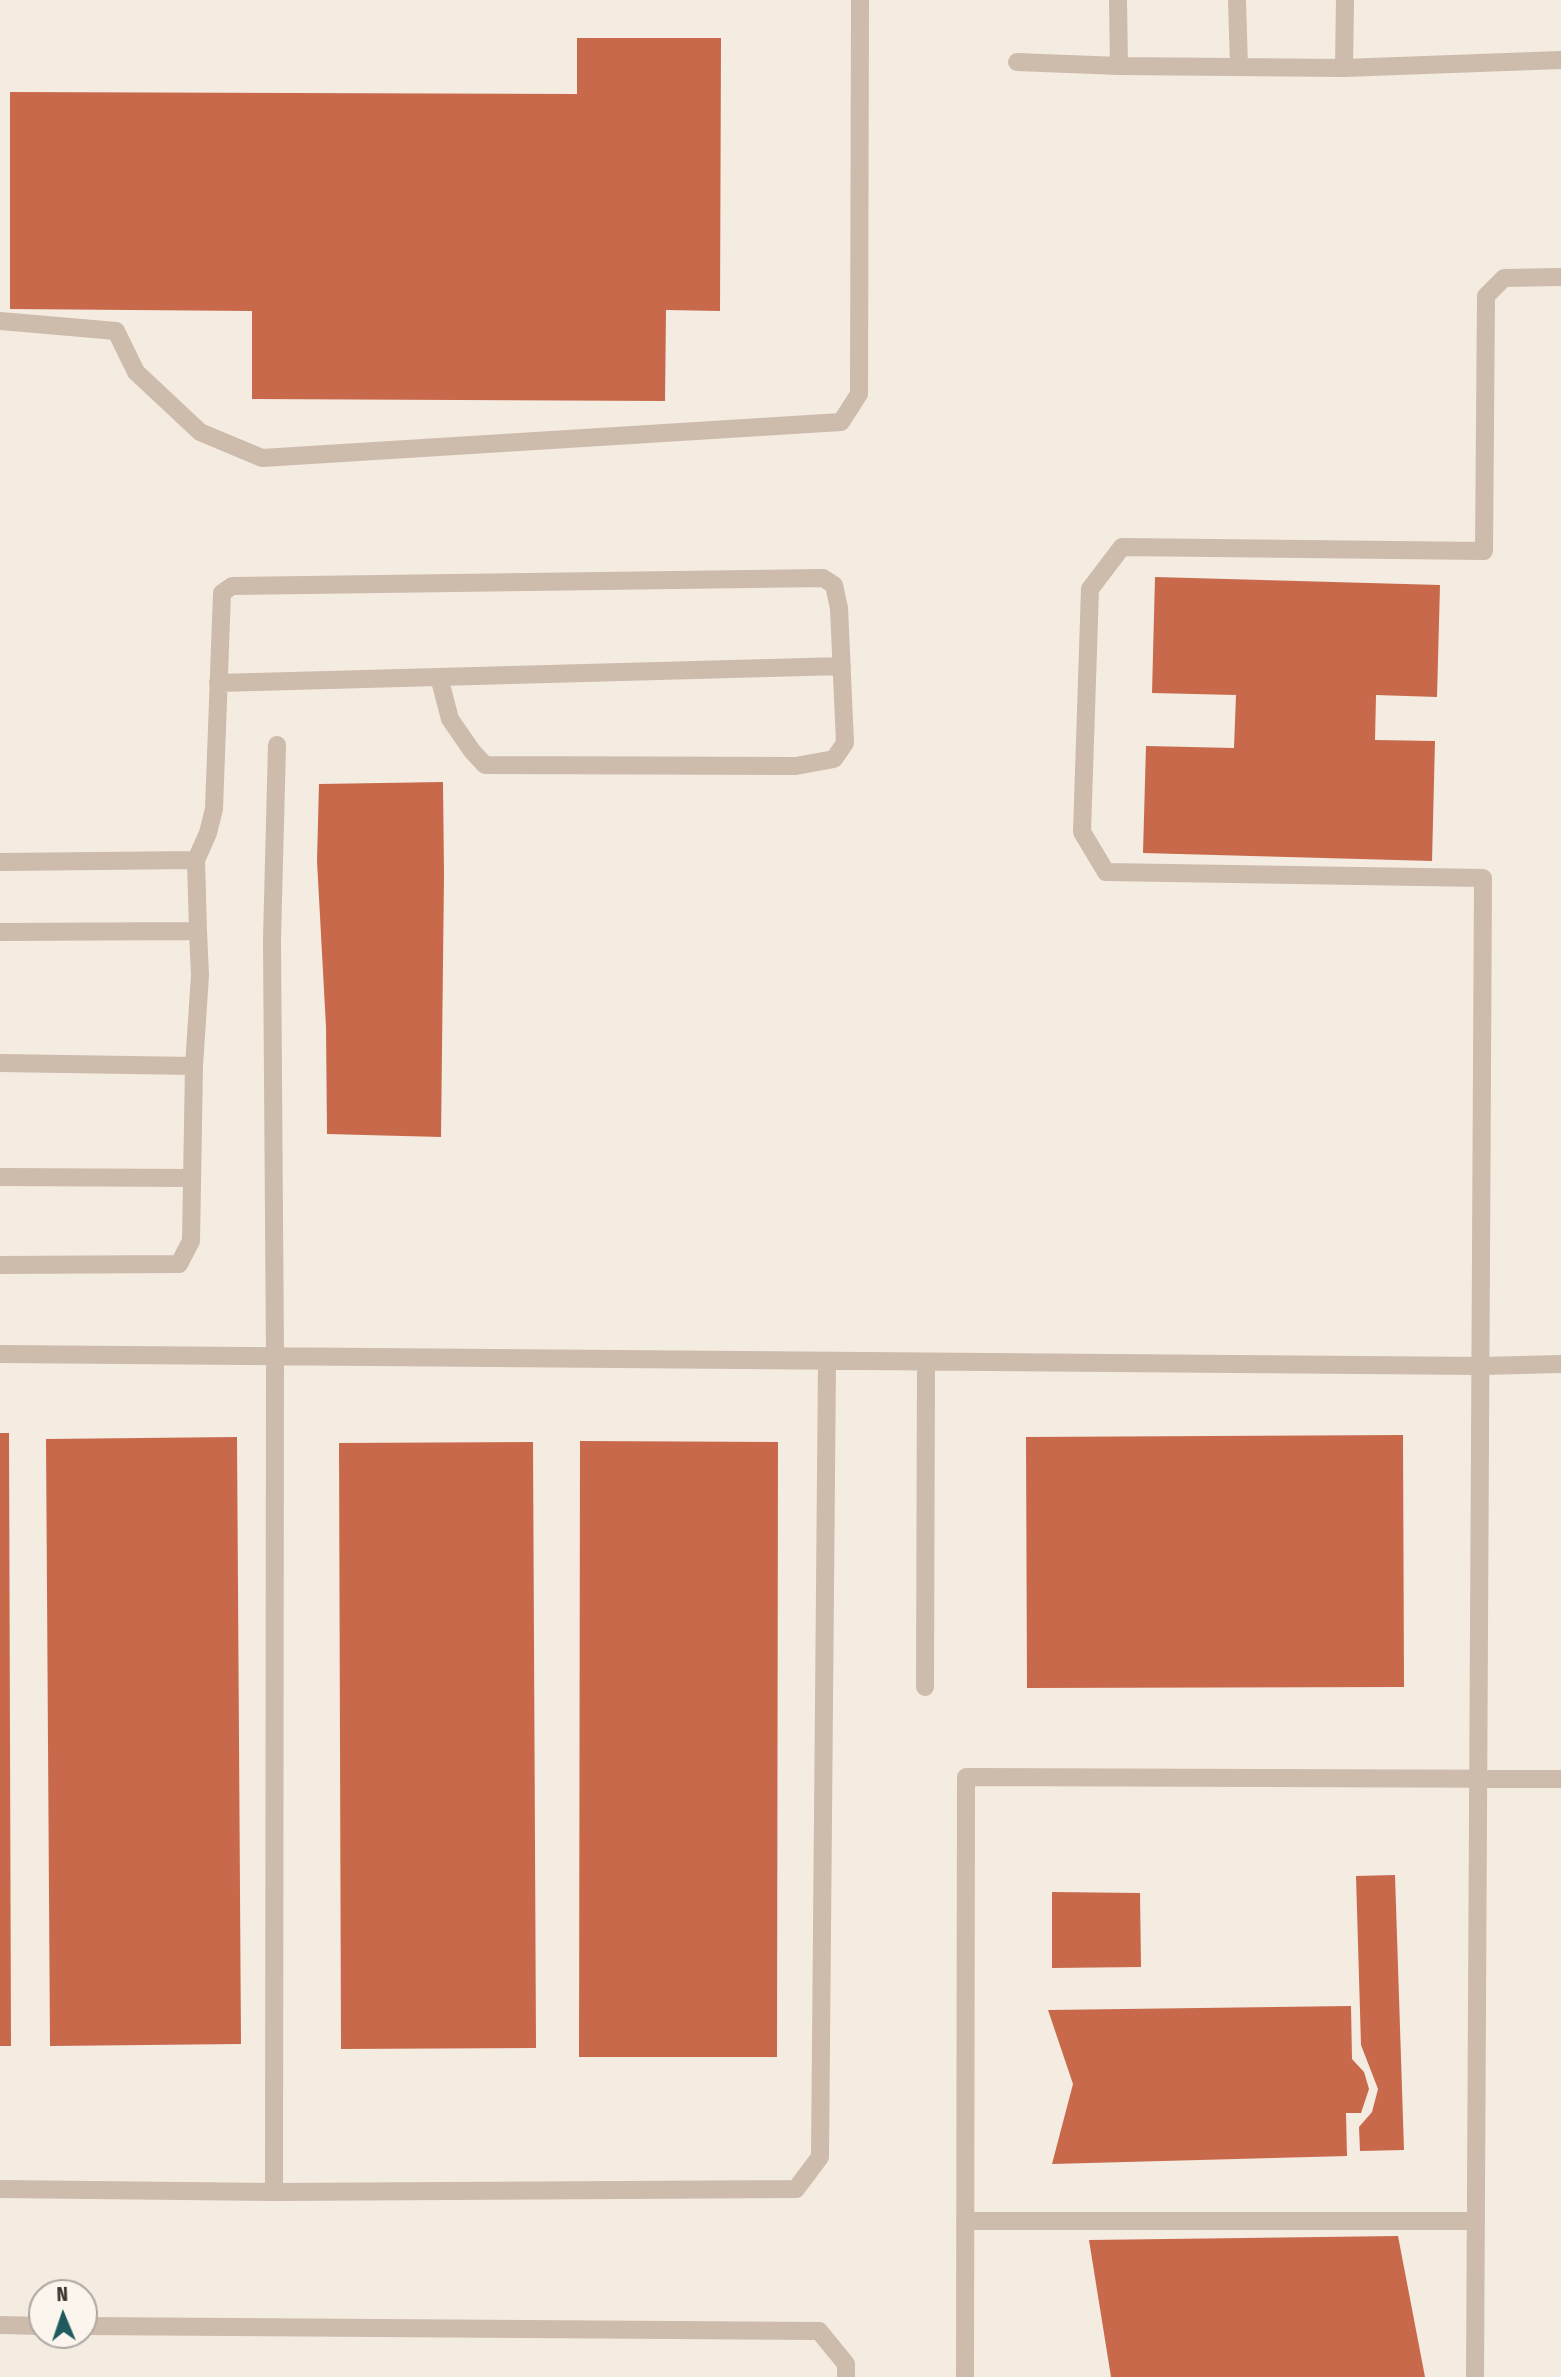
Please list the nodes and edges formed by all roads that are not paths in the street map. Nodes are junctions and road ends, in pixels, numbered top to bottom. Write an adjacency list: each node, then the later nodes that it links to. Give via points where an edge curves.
1 (860, 0): 11 (lane, via 859,394 841,422 262,458 200,432 136,372 116,331)
2 (1118, 0): 7 (lane)
3 (1237, 0): 8 (lane)
4 (1345, 0): 9 (lane)
5 (1561, 60): 9 (lane)
6 (1017, 62): 7 (lane)
7 (1119, 66): 8 (lane)
8 (1239, 66): 9 (lane)
9 (1344, 68)
10 (1561, 277): 30 (lane, via 1504,278 1486,296 1484,551 1122,547 1090,589 1082,832 1105,872 1483,878)
11 (0, 321)
12 (842, 666): 13 (lane); 13 (lane, via 845,743 834,759 796,766 485,765 450,719); 14 (lane, via 839,608 834,585 823,578 250,585 232,586 222,593)
13 (439, 677): 14 (lane)
14 (218, 683): 16 (lane, via 214,809)
15 (276, 745): 26 (lane, via 272,939)
16 (196, 860): 17 (lane); 18 (lane)
17 (0, 862)
18 (198, 931): 19 (lane); 21 (lane)
19 (0, 932)
20 (0, 1063): 21 (lane)
21 (194, 1066): 23 (lane)
22 (0, 1177): 23 (lane)
23 (191, 1178): 24 (lane, via 191,1241 179,1264)
24 (0, 1265)
25 (0, 1354): 26 (lane)
26 (275, 1356): 27 (lane); 35 (lane)
27 (827, 1361): 28 (lane); 35 (lane, via 820,2157 796,2189)
28 (926, 1362): 30 (lane); 31 (lane)
29 (1561, 1363): 30 (lane)
30 (1482, 1366): 32 (lane)
31 (925, 1688)
32 (1479, 1779): 33 (lane); 36 (lane, via 966,1777); 37 (lane)
33 (1561, 1779)
34 (0, 2189): 35 (lane)
35 (274, 2192)
36 (965, 2221): 37 (lane); 42 (lane)
37 (1476, 2221): 43 (lane)
38 (0, 2325): 39 (lane)
39 (28, 2326)
40 (98, 2326): 41 (lane, via 819,2331 846,2364)
41 (846, 2377)
42 (965, 2377)
43 (1475, 2377)

